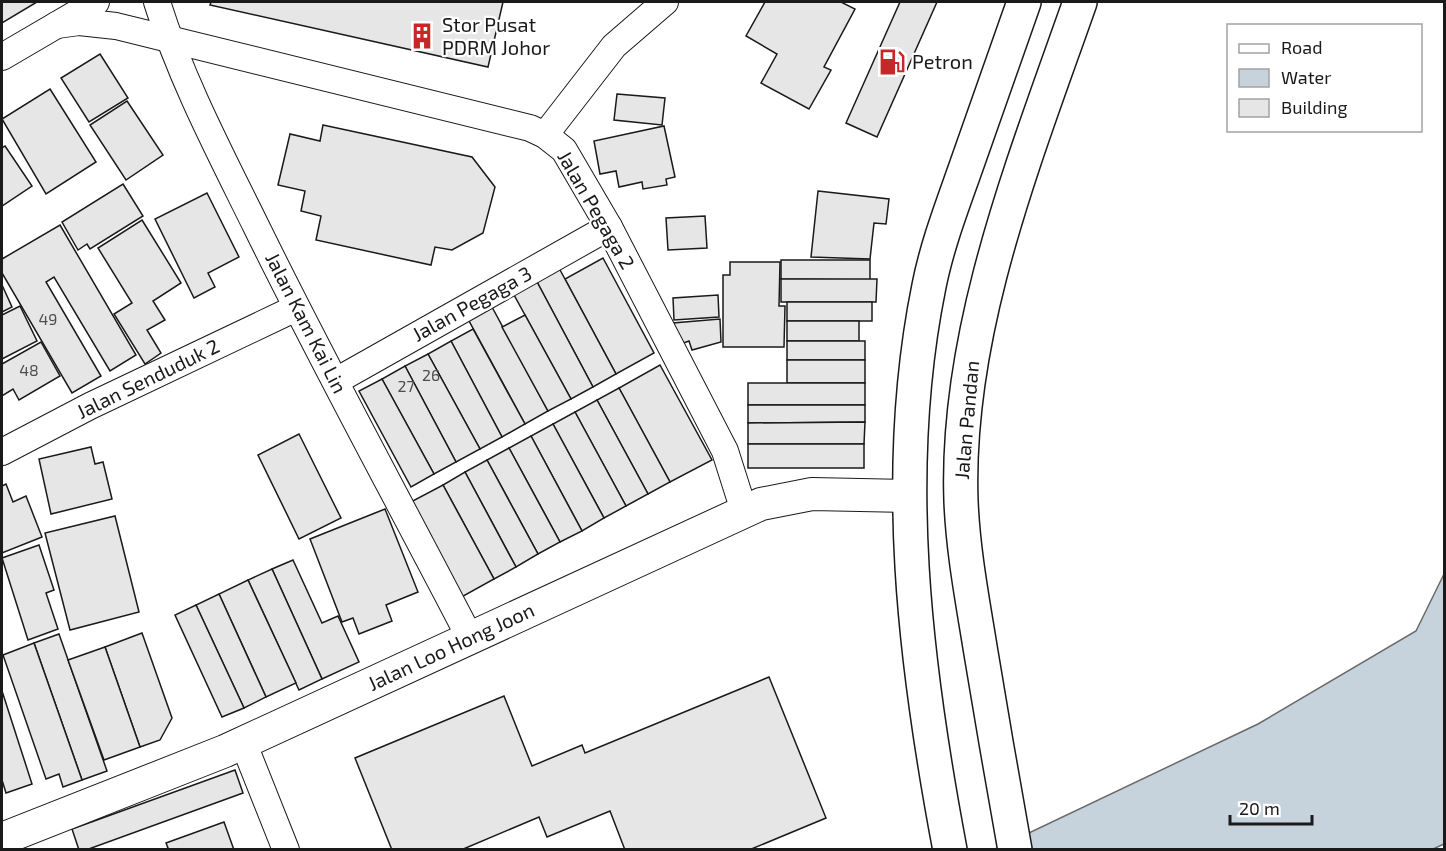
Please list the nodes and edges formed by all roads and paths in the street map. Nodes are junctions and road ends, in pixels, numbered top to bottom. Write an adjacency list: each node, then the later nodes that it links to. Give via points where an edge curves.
1 (96, 2): 6 (street)
2 (157, 2): 7 (street, Jalan Kam Kai Lin)
3 (665, 2): 9 (street, via 614,46)
4 (1024, 2): 14 (highway, via 951,209 930,283 915,362)
5 (1080, 2): 21 (highway, Jalan Pandan, via 1003,228 970,362 967,395 961,500 971,589)
6 (57, 25): 7 (street, Jalan Pegaga 2, via 97,23); 8 (street)
7 (168, 39): 9 (street, Jalan Pegaga 2, via 530,128); 11 (street, Jalan Kam Kai Lin)
8 (2, 57)
9 (545, 135): 10 (street, Jalan Pegaga 2, via 564,150)
10 (609, 227): 12 (street, Jalan Pegaga 3); 15 (street, Jalan Pegaga 2, via 725,451)
11 (296, 308): 12 (street, Jalan Kam Kai Lin); 13 (street, Jalan Senduduk 2)
12 (336, 381): 16 (street, Jalan Kam Kai Lin)
13 (2, 452)
14 (908, 496): 15 (street, Jalan Loo Hong Joon, via 812,494); 20 (highway, via 923,685)
15 (744, 511): 16 (street, Jalan Loo Hong Joon)
16 (470, 638): 17 (street, Jalan Loo Hong Joon)
17 (243, 742): 18 (street, Jalan Loo Hong Joon); 19 (street)
18 (7, 842)
19 (286, 849)
20 (950, 849)
21 (1015, 849)

